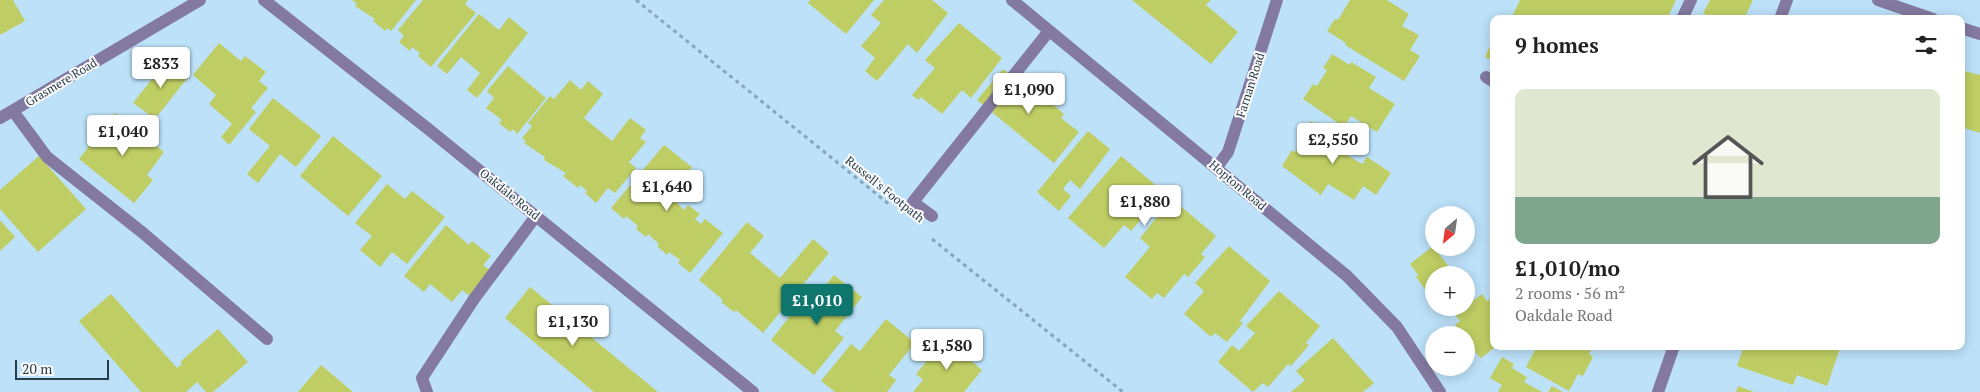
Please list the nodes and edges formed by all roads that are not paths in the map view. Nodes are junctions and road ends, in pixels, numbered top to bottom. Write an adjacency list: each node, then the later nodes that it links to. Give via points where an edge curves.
1 (200, 0): 14 (street, Grasmere Road)
2 (264, 0): 17 (street, Oakdale Road)
3 (1012, 0): 12 (street, Hopton Road)
4 (1277, 0): 16 (street, Farnan Road, via 1228,152)
5 (1691, 0): 8 (street)
6 (1786, 0): 9 (street)
7 (1878, 0): 10 (street)
8 (1684, 15)
9 (1781, 15)
10 (1921, 15)
11 (1965, 29): 13 (street)
12 (1049, 31): 16 (street, Hopton Road); 18 (street, via 913,202)
13 (1980, 34)
14 (13, 111): 15 (street, Grasmere Road); 19 (street, via 47,157 143,233)
15 (0, 118)
16 (1217, 167): 23 (street, Hopton Road, via 1347,276 1397,327)
17 (536, 216): 21 (street, via 474,299 422,378); 22 (street, Oakdale Road)
18 (932, 216)
19 (267, 339)
20 (1673, 350): 24 (street)
21 (427, 392)
22 (754, 392)
23 (1440, 392)
24 (1658, 392)

